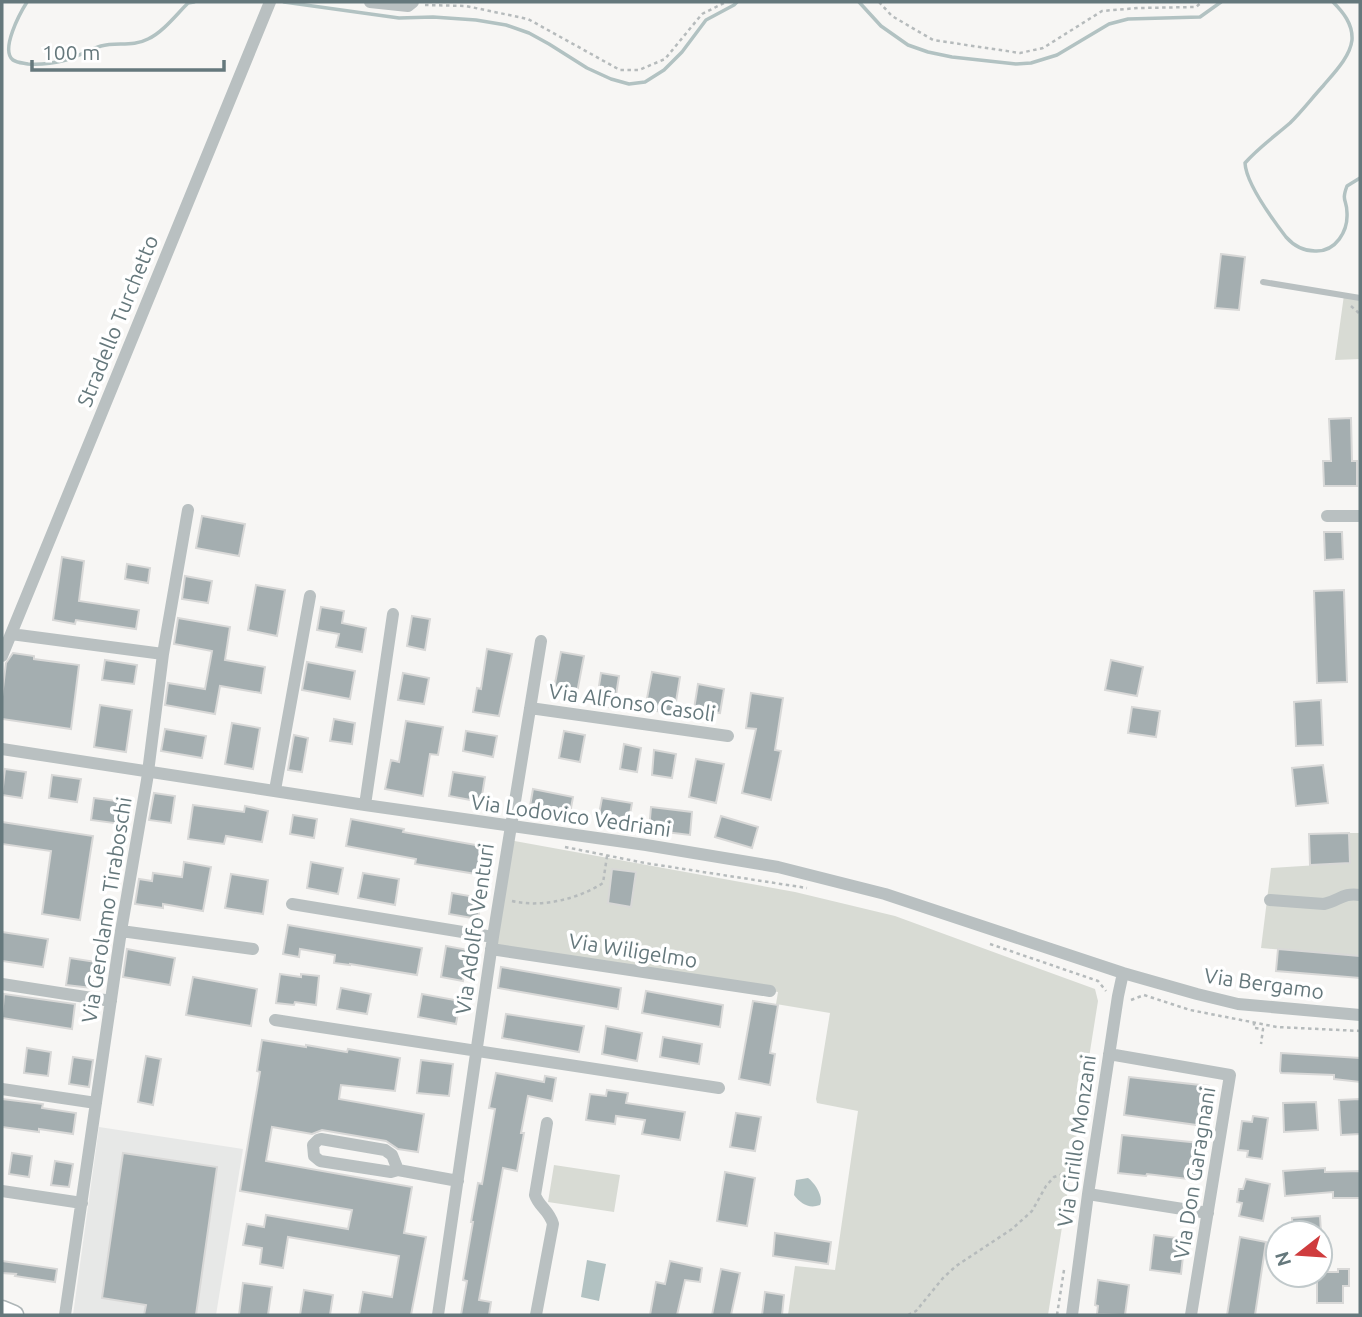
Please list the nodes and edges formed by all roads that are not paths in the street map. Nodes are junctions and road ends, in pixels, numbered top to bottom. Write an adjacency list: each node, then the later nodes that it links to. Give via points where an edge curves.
1 (270, 2): 11 (street, Stradello Turchetto)
2 (370, 2): 3 (street)
3 (410, 4)
4 (1262, 282): 5 (lane)
5 (1360, 298)
6 (188, 510): 13 (street, Via Gerolamo Tiraboschi)
7 (1327, 516): 8 (street)
8 (1360, 516)
9 (310, 596): 19 (street)
10 (393, 614): 20 (street)
11 (11, 634): 13 (street); 14 (street, Stradello Turchetto)
12 (541, 641): 15 (street, Via Adolfo Venturi)
13 (163, 654): 18 (street, Via Gerolamo Tiraboschi)
14 (2, 656)
15 (530, 708): 16 (street, Via Alfonso Casoli); 21 (street, Via Adolfo Venturi)
16 (728, 736)
17 (2, 749): 18 (street, Via Lodovico Vedriani)
18 (148, 771): 19 (street, Via Lodovico Vedriani); 25 (street, Via Gerolamo Tiraboschi)
19 (275, 790): 20 (street, Via Lodovico Vedriani)
20 (365, 805): 21 (street, Via Lodovico Vedriani)
21 (509, 827): 26 (street, Via Adolfo Venturi); 28 (street, Via Lodovico Vedriani, via 807,873 885,894)
22 (1360, 895): 23 (street, via 1324,904)
23 (1270, 900)
24 (292, 904): 26 (street, Via Wiligelmo)
25 (121, 931): 27 (street); 31 (street, Via Gerolamo Tiraboschi)
26 (492, 943): 30 (street, Via Wiligelmo); 34 (street, Via Adolfo Venturi)
27 (253, 949)
28 (1123, 973): 32 (street, Via Bergamo, via 1238,1004); 35 (street, Via Cirillo Monzani)
29 (2, 985): 31 (street)
30 (770, 991)
31 (111, 1001): 38 (street, Via Gerolamo Tiraboschi)
32 (1360, 1015)
33 (275, 1020): 34 (street)
34 (477, 1051): 36 (street); 41 (street, Via Adolfo Venturi)
35 (1109, 1054): 43 (street, Via Cirillo Monzani); 45 (street, Via Don Garagnani, via 1230,1075)
36 (719, 1088)
37 (2, 1089): 38 (street)
38 (96, 1103): 44 (street, Via Gerolamo Tiraboschi)
39 (547, 1123): 50 (street, via 536,1195 553,1224)
40 (398, 1170): 40 (street, via 385,1150 321,1139 313,1145 320,1161); 41 (street)
41 (458, 1181): 49 (street, Via Adolfo Venturi)
42 (2, 1191): 44 (street)
43 (1088, 1194): 45 (street); 51 (street, Via Cirillo Monzani)
44 (82, 1203): 48 (street, Via Gerolamo Tiraboschi)
45 (1208, 1213): 52 (street, Via Don Garagnani)
46 (2, 1310): 47 (main road)
47 (14, 1315)
48 (65, 1315)
49 (438, 1315)
50 (536, 1315)
51 (1072, 1315)
52 (1191, 1315)

